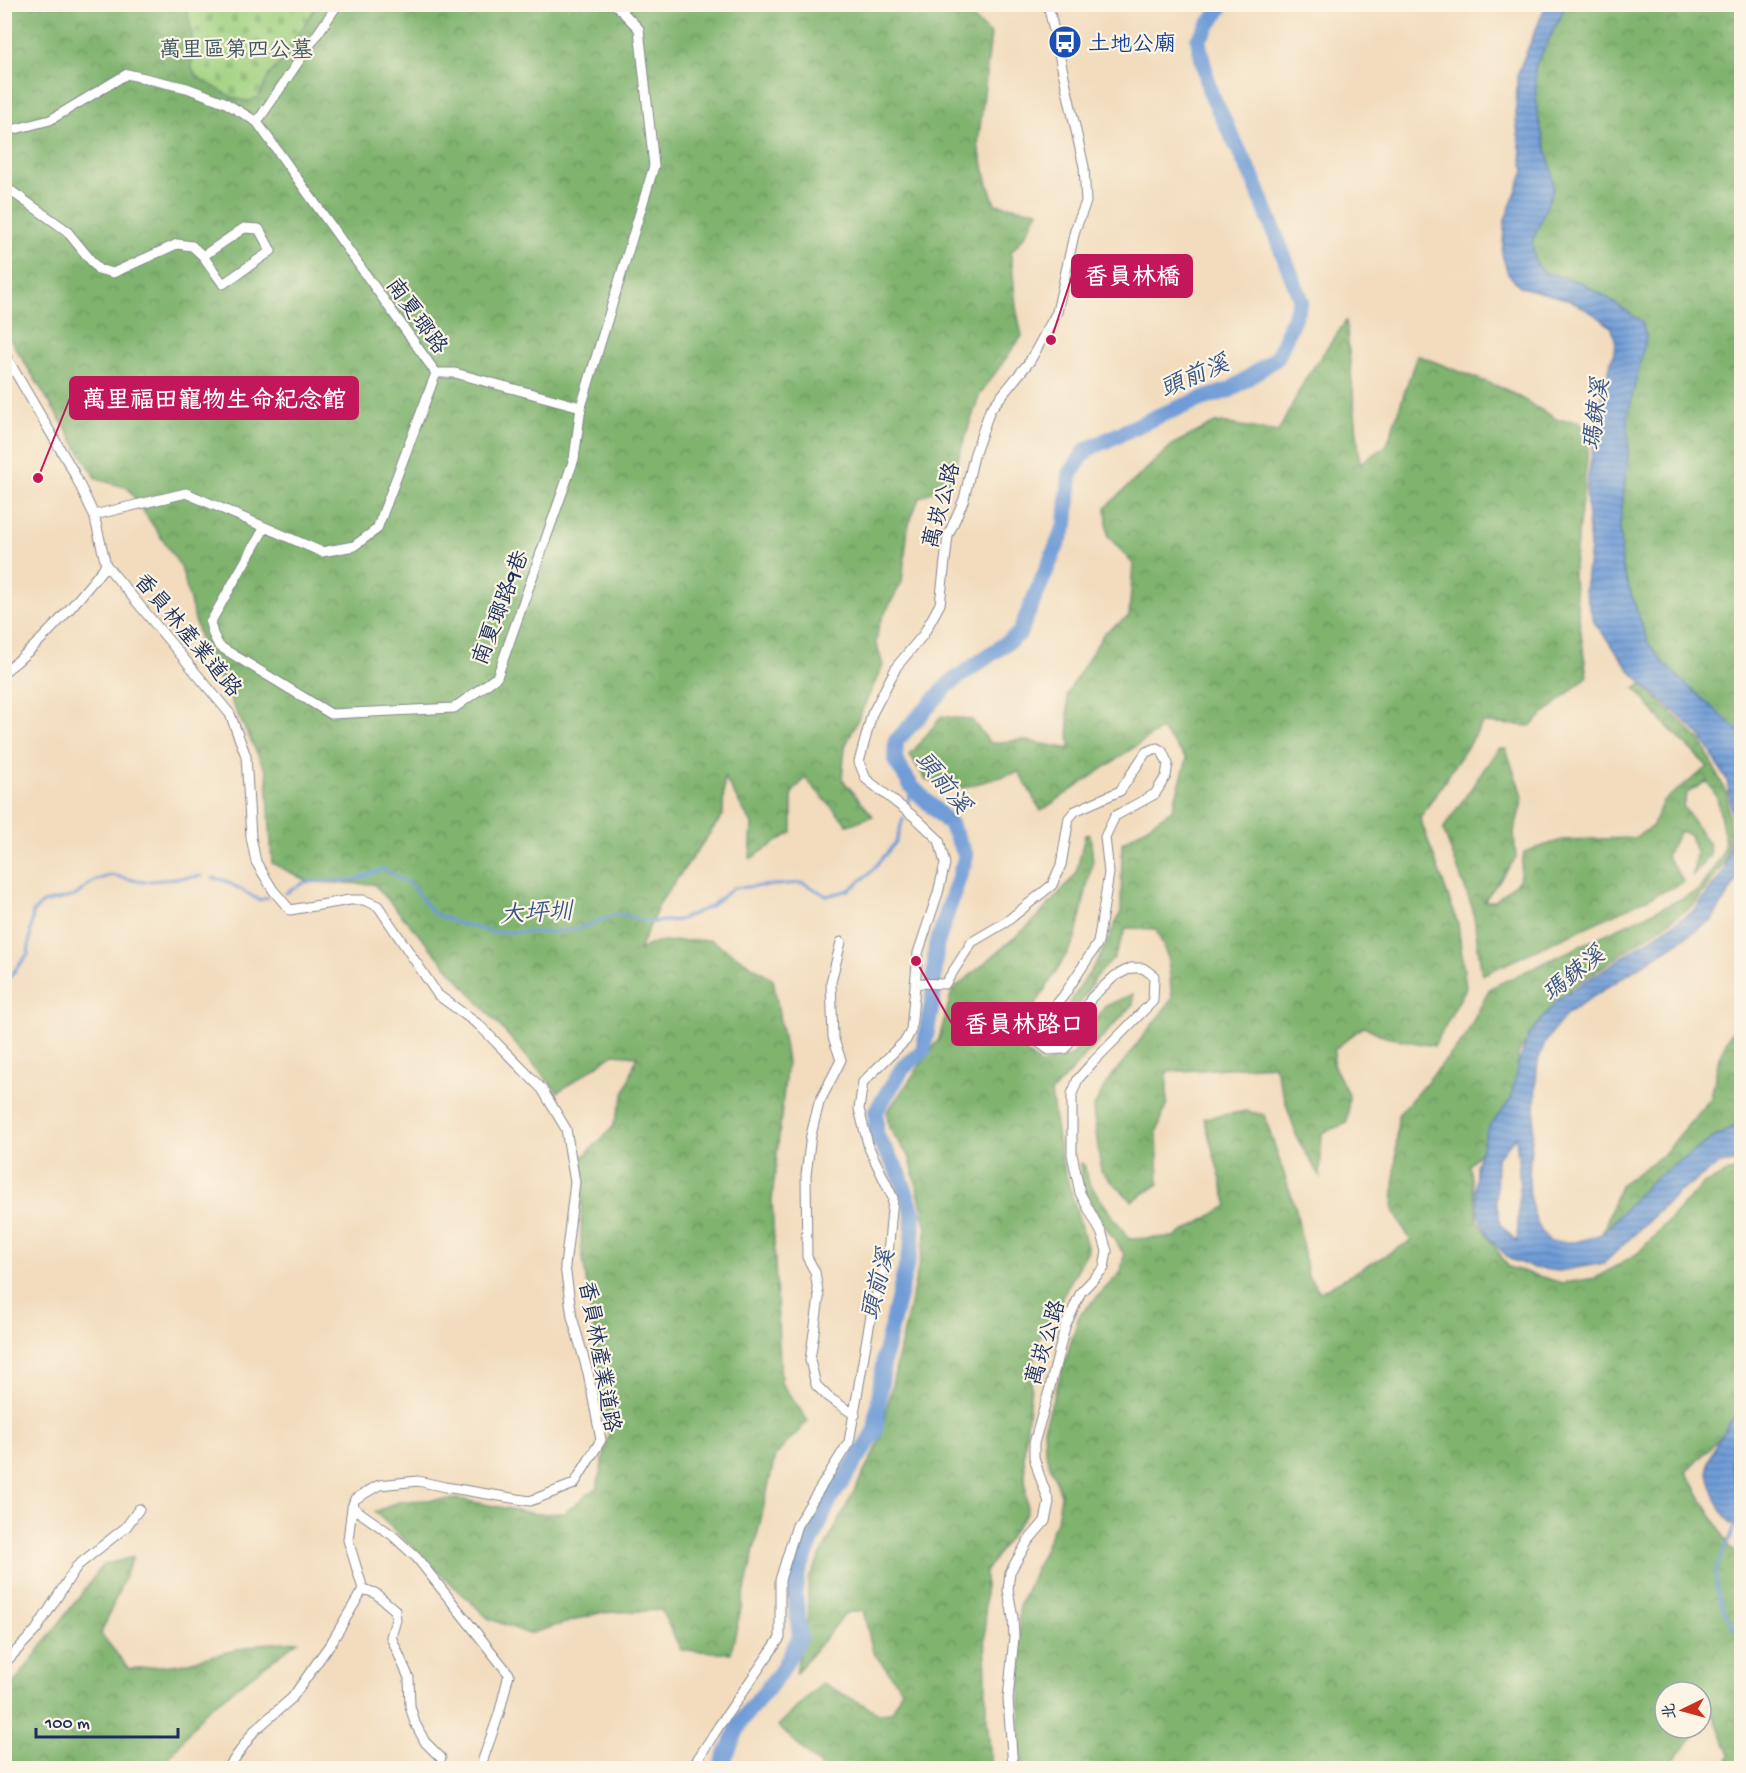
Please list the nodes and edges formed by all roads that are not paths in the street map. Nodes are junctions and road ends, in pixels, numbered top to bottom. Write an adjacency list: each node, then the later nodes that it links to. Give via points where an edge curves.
1 (338, 4): 4 (street)
2 (615, 4): 10 (street, via 639,29 654,166)
3 (1048, 4): 16 (street, 萬崁公路, via 1084,167 1086,202 1075,230 1058,312 1030,360 990,410 964,499 948,536 940,604 923,635 897,666 872,714 859,762 866,779 939,840 945,864 918,953)
4 (257, 123): 5 (street, 南夏瑯路, via 224,102 187,88 127,74 50,120); 9 (street, 南夏瑯路)
5 (4, 132)
6 (4, 186): 7 (street, via 66,230 98,269 113,273 177,244 192,246)
7 (203, 256): 7 (street, via 244,228 259,229 271,251 222,284)
8 (4, 353): 11 (street, via 73,471)
9 (436, 373): 10 (street, via 455,373); 12 (street, 南夏瑯路, via 377,529 354,546 322,552)
10 (581, 407): 12 (street, 南夏瑯路9巷, via 574,459 497,677 454,708 331,714 219,646 210,623)
11 (94, 515): 12 (street, 南夏瑯路, via 186,493); 13 (street)
12 (265, 527)
13 (106, 565): 14 (street, via 78,601); 18 (street, 香員林產業道路, via 230,714 246,756 250,837 256,862 273,890 290,910 350,900 378,906 438,995 479,1026 542,1089 566,1129 575,1182 565,1266 572,1317 601,1440 574,1484 530,1501 418,1481 379,1485 355,1499)
14 (4, 672)
15 (841, 942): 17 (street, via 831,982 833,1037 841,1060 819,1103 806,1175 807,1257 815,1272 819,1298 810,1360 816,1385)
16 (915, 983): 17 (street, via 911,1030 906,1040 863,1082 859,1109 869,1148 893,1198 888,1254 871,1315); 26 (street, 萬崁公路, via 945,984 972,942 1006,922 1052,885 1061,865 1068,818 1120,791 1146,752 1157,748 1162,751 1168,765 1167,776 1155,794 1115,816 1105,837 1109,873 1098,943 1038,1027 1037,1041 1048,1050 1065,1049 1091,998 1115,976 1131,968 1143,968 1154,976 1153,1001 1078,1079 1072,1094 1072,1154 1080,1193 1107,1251 1104,1268 1081,1292 1065,1327 1034,1443 1034,1457 1049,1502 1044,1521 1010,1572 1008,1590 1014,1636 1008,1699)
17 (855, 1415): 25 (street, via 849,1442 797,1525 780,1580 780,1638)
18 (352, 1508): 20 (street, via 348,1540); 24 (street, via 417,1558 509,1674)
19 (139, 1509): 21 (street, via 126,1527 77,1566 36,1630)
20 (363, 1589): 22 (street, via 375,1593 395,1610 391,1637 409,1678 415,1723 425,1742); 23 (street, via 292,1698 254,1731)
21 (4, 1664)
22 (441, 1758)
23 (228, 1768)
24 (480, 1768)
25 (692, 1768)
26 (1013, 1768)

